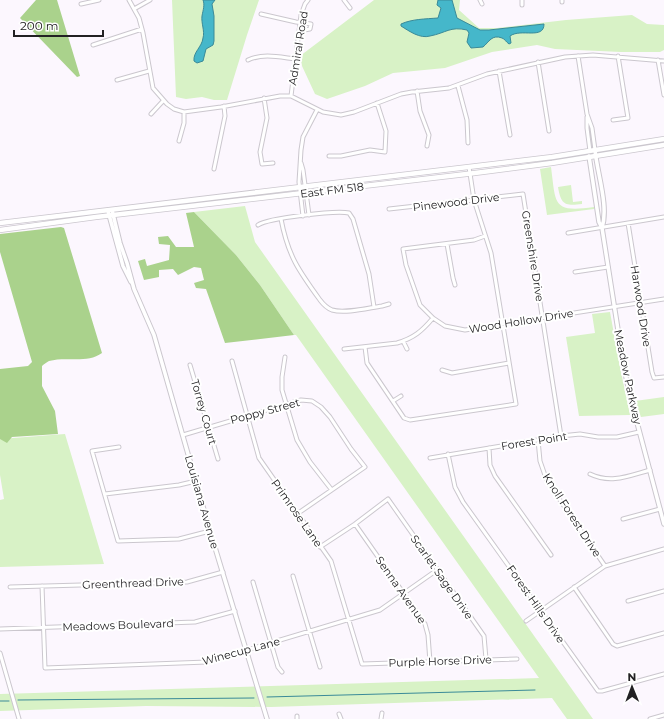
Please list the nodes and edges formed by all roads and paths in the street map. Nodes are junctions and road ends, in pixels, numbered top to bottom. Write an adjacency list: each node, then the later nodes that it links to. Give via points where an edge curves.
1 (99, 0): 8 (street)
2 (129, 0): 12 (street)
3 (150, 0): 12 (street)
4 (308, 0): 14 (street, Admiral Road)
5 (344, 0): 11 (street)
6 (480, 0): 9 (street)
7 (522, 0): 10 (street)
8 (81, 4)
9 (482, 4)
10 (522, 5)
11 (350, 8)
12 (134, 9): 15 (street)
13 (261, 14): 14 (street)
14 (300, 22): 16 (street, Admiral Road); 16 (street, via 311,24 311,28)
15 (142, 29): 17 (street); 25 (street)
16 (298, 31): 20 (street, Admiral Road)
17 (93, 45)
18 (578, 56): 19 (street); 24 (street); 39 (street)
19 (618, 56): 22 (street); 40 (street, via 628,118)
20 (295, 59): 21 (street, via 256,56); 31 (street, Admiral Road)
21 (248, 60)
22 (658, 60): 23 (street); 30 (street)
23 (664, 60)
24 (538, 62): 26 (street); 41 (street)
25 (149, 70): 27 (street); 33 (street, via 153,88)
26 (499, 71): 28 (street); 42 (street)
27 (117, 80)
28 (458, 86): 29 (street); 45 (street, via 467,120)
29 (417, 91): 34 (street); 47 (street, via 420,111 429,135)
30 (664, 95)
31 (291, 96): 32 (street); 36 (street)
32 (264, 98): 35 (street); 53 (street, via 267,118 260,152 262,164)
33 (163, 101): 37 (street); 38 (street)
34 (377, 103): 36 (street, via 341,115); 50 (street, via 386,131 385,152 370,150)
35 (224, 106): 37 (street); 56 (street, via 225,116)
36 (317, 110): 54 (street, via 303,137)
37 (184, 112): 44 (street, via 184,124)
38 (151, 114)
39 (587, 114): 48 (street); 49 (street)
40 (613, 120)
41 (548, 131)
42 (510, 135)
43 (664, 138): 48 (main road, East FM 518)
44 (179, 141)
45 (468, 142)
46 (664, 145): 51 (main road, East FM 518)
47 (427, 146)
48 (596, 150): 49 (main road, East FM 518); 51 (street, Meadow Parkway)
49 (590, 151): 52 (street, Meadow Parkway); 55 (main road, East FM 518)
50 (330, 156)
51 (596, 156): 52 (main road, East FM 518); 76 (street, Meadow Parkway, via 604,205)
52 (589, 158): 57 (main road, East FM 518); 76 (street, Meadow Parkway)
53 (273, 163)
54 (301, 163): 58 (street); 59 (street)
55 (469, 167): 57 (street); 58 (main road, East FM 518)
56 (214, 169)
57 (470, 174): 60 (main road, East FM 518); 63 (street)
58 (305, 187): 59 (main road, East FM 518); 60 (street)
59 (300, 188): 61 (street); 64 (main road, East FM 518)
60 (306, 193): 61 (main road, East FM 518); 67 (street)
61 (300, 194): 64 (main road, East FM 518); 68 (street)
62 (524, 194): 63 (street, Pinewood Drive); 90 (street, Greenshire Drive)
63 (474, 200): 65 (street, Pinewood Drive); 79 (street)
64 (168, 206): 66 (main road, East FM 518)
65 (390, 209)
66 (111, 213): 69 (main road, East FM 518); 73 (main road, East FM 518); 108 (street, Louisiana Avenue, via 133,287 154,336)
67 (309, 215): 68 (street); 87 (street, via 349,213 369,274)
68 (303, 216): 71 (street)
69 (50, 217): 72 (main road, East FM 518); 73 (main road)
70 (664, 217): 74 (street)
71 (281, 219): 75 (street); 87 (street, via 284,238 295,264 325,305 339,311)
72 (0, 223)
73 (51, 223): 77 (main road, East FM 518)
74 (628, 223): 76 (street); 85 (street, Harwood Drive)
75 (258, 225)
76 (602, 228): 78 (street); 81 (street, Meadow Parkway)
77 (0, 230)
78 (568, 233)
79 (485, 236): 80 (street); 91 (street, via 491,252)
80 (447, 244): 83 (street); 89 (street, Wood Hollow Drive, via 403,249 420,305)
81 (608, 267): 82 (street); 88 (street, Meadow Parkway)
82 (575, 272)
83 (455, 285)
84 (664, 299): 85 (street, Wood Hollow Drive)
85 (640, 303): 88 (street, Wood Hollow Drive); 101 (street, Harwood Drive, via 654,378)
86 (388, 304): 87 (street)
87 (374, 307)
88 (614, 307): 90 (street, Wood Hollow Drive); 107 (street, Meadow Parkway, via 624,368)
89 (433, 318): 91 (street, Wood Hollow Drive, via 445,326 466,330); 92 (street, via 416,335)
90 (543, 318): 91 (street, Wood Hollow Drive); 109 (street, Greenshire Drive)
91 (504, 324): 98 (street)
92 (403, 341): 93 (street); 95 (street)
93 (365, 347): 94 (street); 103 (street, via 367,363)
94 (344, 349)
95 (407, 350)
96 (285, 358): 104 (street, via 282,390)
97 (232, 361): 105 (street, Primrose Lane)
98 (509, 363): 100 (street, via 452,373); 103 (street, via 516,404 410,420 404,418)
99 (190, 364): 106 (street, Torrey Court)
100 (442, 370)
101 (664, 377)
102 (401, 396): 103 (street)
103 (393, 401)
104 (287, 403): 105 (street, Poppy Street); 119 (street, via 297,440); 119 (street, Poppy Street, via 312,401 321,407 365,467)
105 (247, 415): 106 (street, Poppy Street); 122 (street, Primrose Lane, via 259,458)
106 (208, 427): 108 (street, Poppy Street); 115 (street, Torrey Court)
107 (640, 432): 109 (street, Forest Point, via 618,437 580,434); 116 (street, Meadow Parkway)
108 (183, 435): 118 (street, Louisiana Avenue)
109 (561, 436): 110 (street, Forest Point)
110 (538, 440): 112 (street, Forest Point); 130 (street, Knoll Forest Drive, via 541,465 547,481)
111 (119, 447): 120 (street, via 92,451)
112 (489, 448): 113 (street, Forest Point); 129 (street, via 490,465 495,476)
113 (448, 454): 114 (street, Forest Point); 141 (street, Forest Hills Drive, via 455,487 463,502)
114 (430, 458)
115 (218, 459)
116 (650, 470): 117 (street, via 614,479 603,479); 121 (street, Meadow Parkway)
117 (590, 474)
118 (196, 481): 120 (street); 126 (street, Louisiana Avenue)
119 (331, 489): 122 (street)
120 (105, 494): 126 (street, via 118,541 179,539)
121 (660, 509): 123 (street); 125 (street, Meadow Parkway)
122 (297, 514): 127 (street, Primrose Lane)
123 (623, 519)
124 (355, 524): 127 (street); 131 (street, Scarlet Sage Drive, via 388,499); 139 (street, Senna Avenue)
125 (664, 524)
126 (210, 531): 132 (street, Louisiana Avenue)
127 (320, 547): 143 (street, Primrose Lane, via 331,561)
128 (664, 549): 130 (street)
129 (551, 555)
130 (605, 566): 136 (street)
131 (437, 570): 139 (street, Winecup Lane); 152 (street, Scarlet Sage Drive, via 484,636)
132 (223, 572): 135 (street, Greenthread Drive, via 187,582); 142 (street, Louisiana Avenue)
133 (293, 576): 147 (street)
134 (252, 582): 149 (street)
135 (42, 586): 137 (street, Greenthread Drive); 145 (street)
136 (574, 586): 141 (street); 148 (street, via 613,644 617,646)
137 (10, 587)
138 (664, 591): 140 (street)
139 (404, 594): 143 (street, Winecup Lane, via 380,610); 154 (street, Senna Avenue, via 427,629)
140 (628, 601)
141 (540, 610): 144 (street); 160 (street, Forest Hills Drive, via 598,691)
142 (234, 611): 145 (street, Meadows Boulevard, via 195,622); 150 (street, Louisiana Avenue)
143 (349, 620): 147 (street, Winecup Lane); 155 (street, Primrose Lane)
144 (526, 621)
145 (44, 627): 146 (street, Meadows Boulevard); 150 (street, Winecup Lane, via 45,668 202,663)
146 (0, 629)
147 (310, 632): 149 (street, Winecup Lane); 156 (street)
148 (664, 633)
149 (270, 643): 150 (street, Winecup Lane); 159 (street)
150 (246, 650): 165 (street, Louisiana Avenue)
151 (0, 653): 157 (street)
152 (486, 659): 153 (street, Purple Horse Drive); 154 (street, Purple Horse Drive)
153 (517, 659)
154 (430, 662): 155 (street, Purple Horse Drive)
155 (362, 664)
156 (320, 667)
157 (4, 669): 158 (street); 164 (street)
158 (0, 670)
159 (282, 672)
160 (664, 674)
161 (382, 713): 167 (street)
162 (340, 714): 166 (street)
163 (664, 715): 168 (street)
164 (19, 719)
165 (267, 719)
166 (341, 719)
167 (381, 719)
168 (650, 719)

